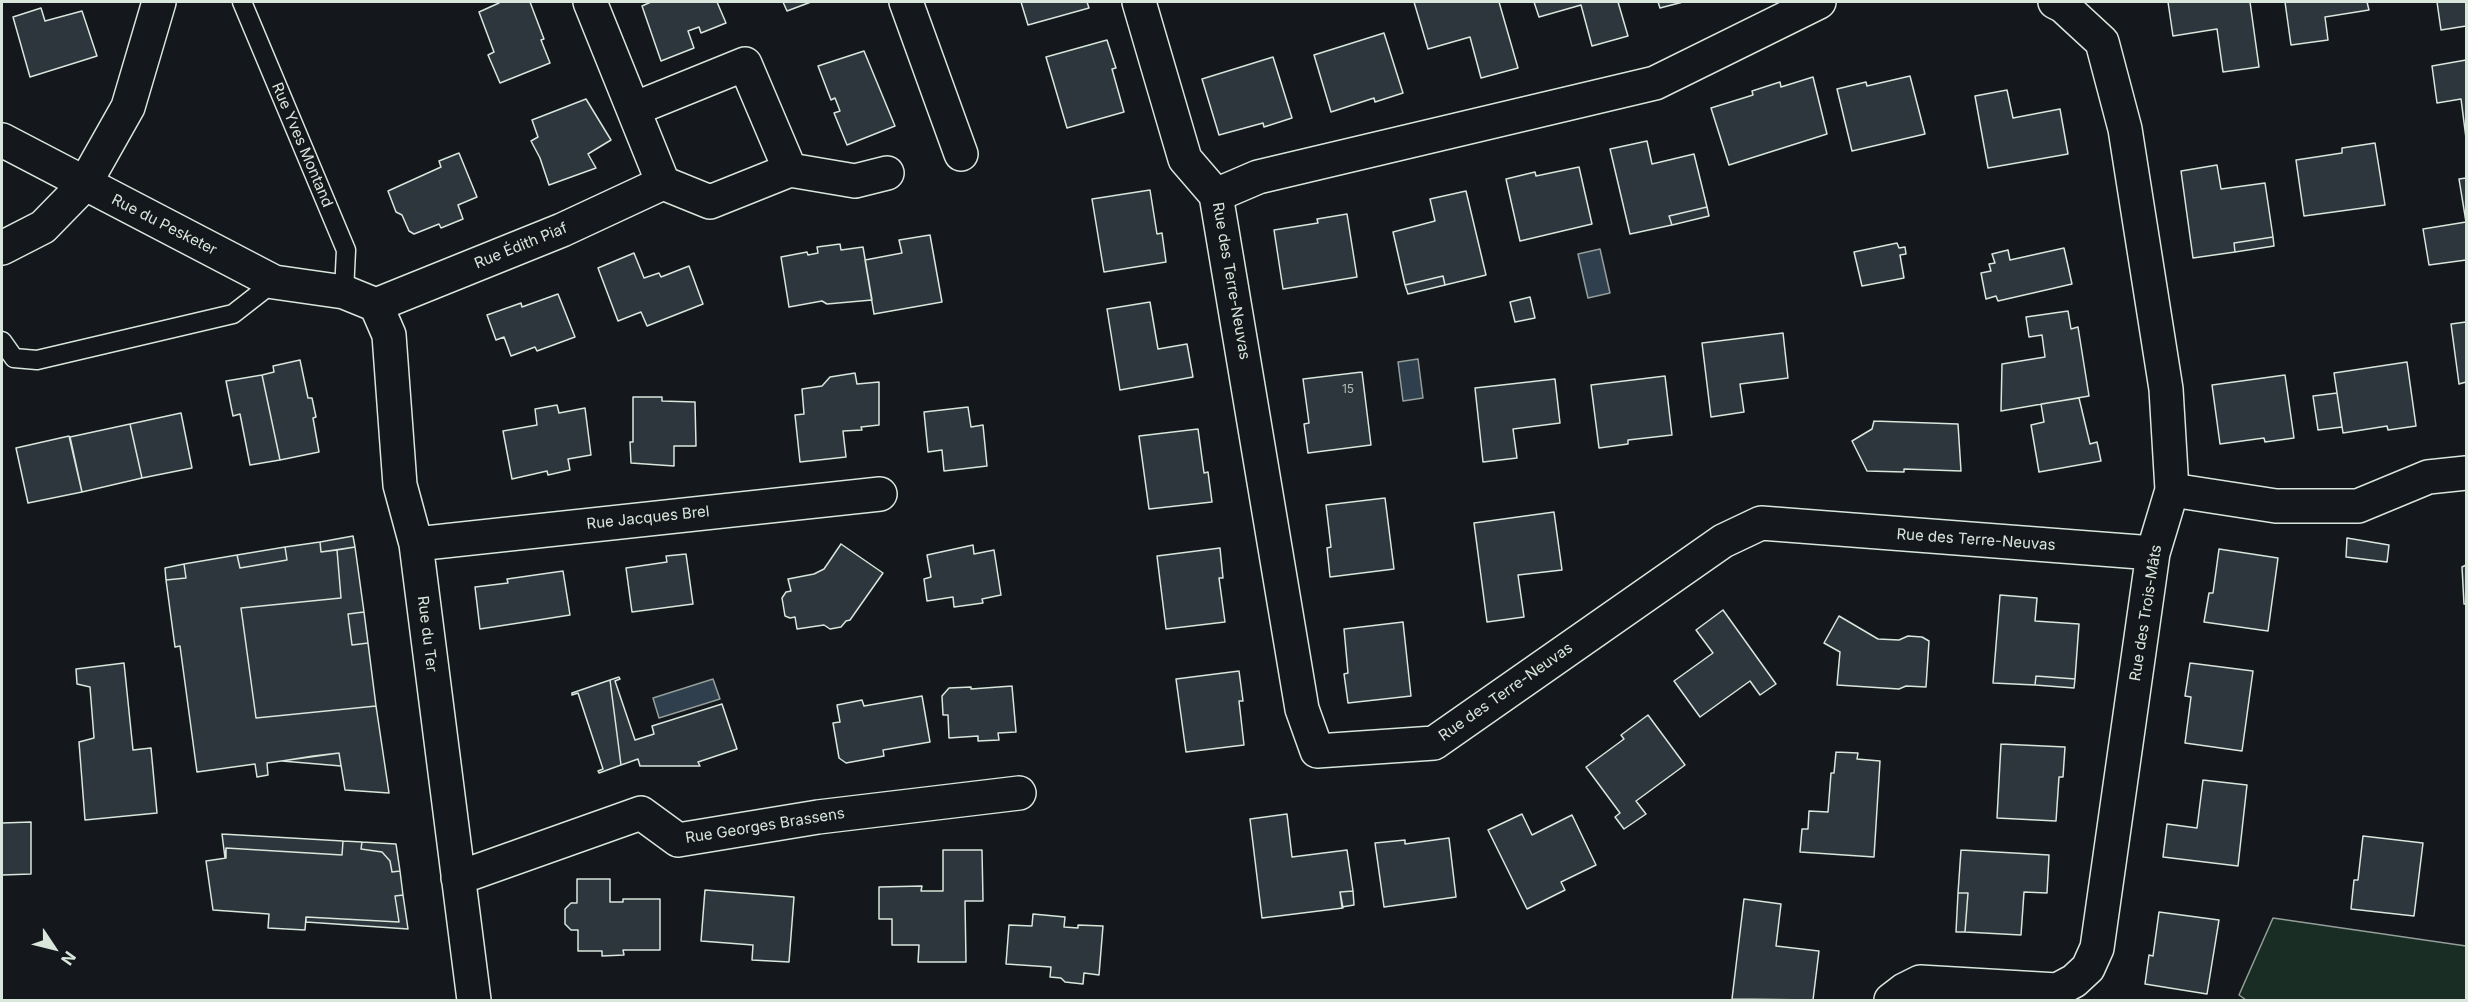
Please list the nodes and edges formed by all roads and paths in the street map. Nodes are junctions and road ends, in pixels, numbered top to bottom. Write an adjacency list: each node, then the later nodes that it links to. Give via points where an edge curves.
1 (159, 2): 14 (street, via 128,107)
2 (242, 2): 18 (lane, Rue Yves Montand, via 346,250)
3 (590, 2): 8 (street)
4 (906, 2): 10 (street)
5 (1138, 2): 15 (street, Rue des Terre-Neuvas, via 1185,159)
6 (1819, 2): 15 (street, Rue des Terre-Neuvas, via 1655,83 1258,177)
7 (2055, 2): 22 (street, Rue des Trois-Mâts, via 2102,42 2126,129 2166,389)
8 (634, 109): 11 (street, via 745,64); 13 (street)
9 (2, 140): 14 (street, Rue du Pesketer)
10 (961, 154)
11 (790, 170): 12 (street, via 855,181); 13 (street, via 710,202)
12 (887, 173)
13 (663, 183): 19 (street, Rue Édith Piaf, via 562,230)
14 (84, 185): 16 (street, via 43,227); 17 (street, Rue du Pesketer)
15 (1216, 195): 25 (street, Rue des Terre-Neuvas, via 1302,709 1317,751 1434,743 1723,541 1761,523)
16 (2, 248)
17 (274, 282): 18 (street, Rue du Pesketer); 20 (lane, via 233,314 37,360 14,358)
18 (344, 292): 19 (street)
19 (376, 305): 24 (street, Rue du Ter, via 389,335 400,485)
20 (2, 341)
21 (2466, 473): 22 (street, via 2428,477 2358,506 2276,506)
22 (2172, 490): 25 (street, Rue des Trois-Mâts)
23 (880, 494): 24 (street, Rue Jacques Brel)
24 (416, 544): 27 (street, Rue du Ter)
25 (2153, 553): 29 (street, Rue des Trois-Mâts, via 2097,948 2088,968 2057,990 1920,982)
26 (1019, 794): 27 (street, Rue Georges Brassens, via 818,817 678,840 641,813)
27 (458, 878): 28 (street, Rue du Ter)
28 (474, 1000)
29 (1891, 1000)

